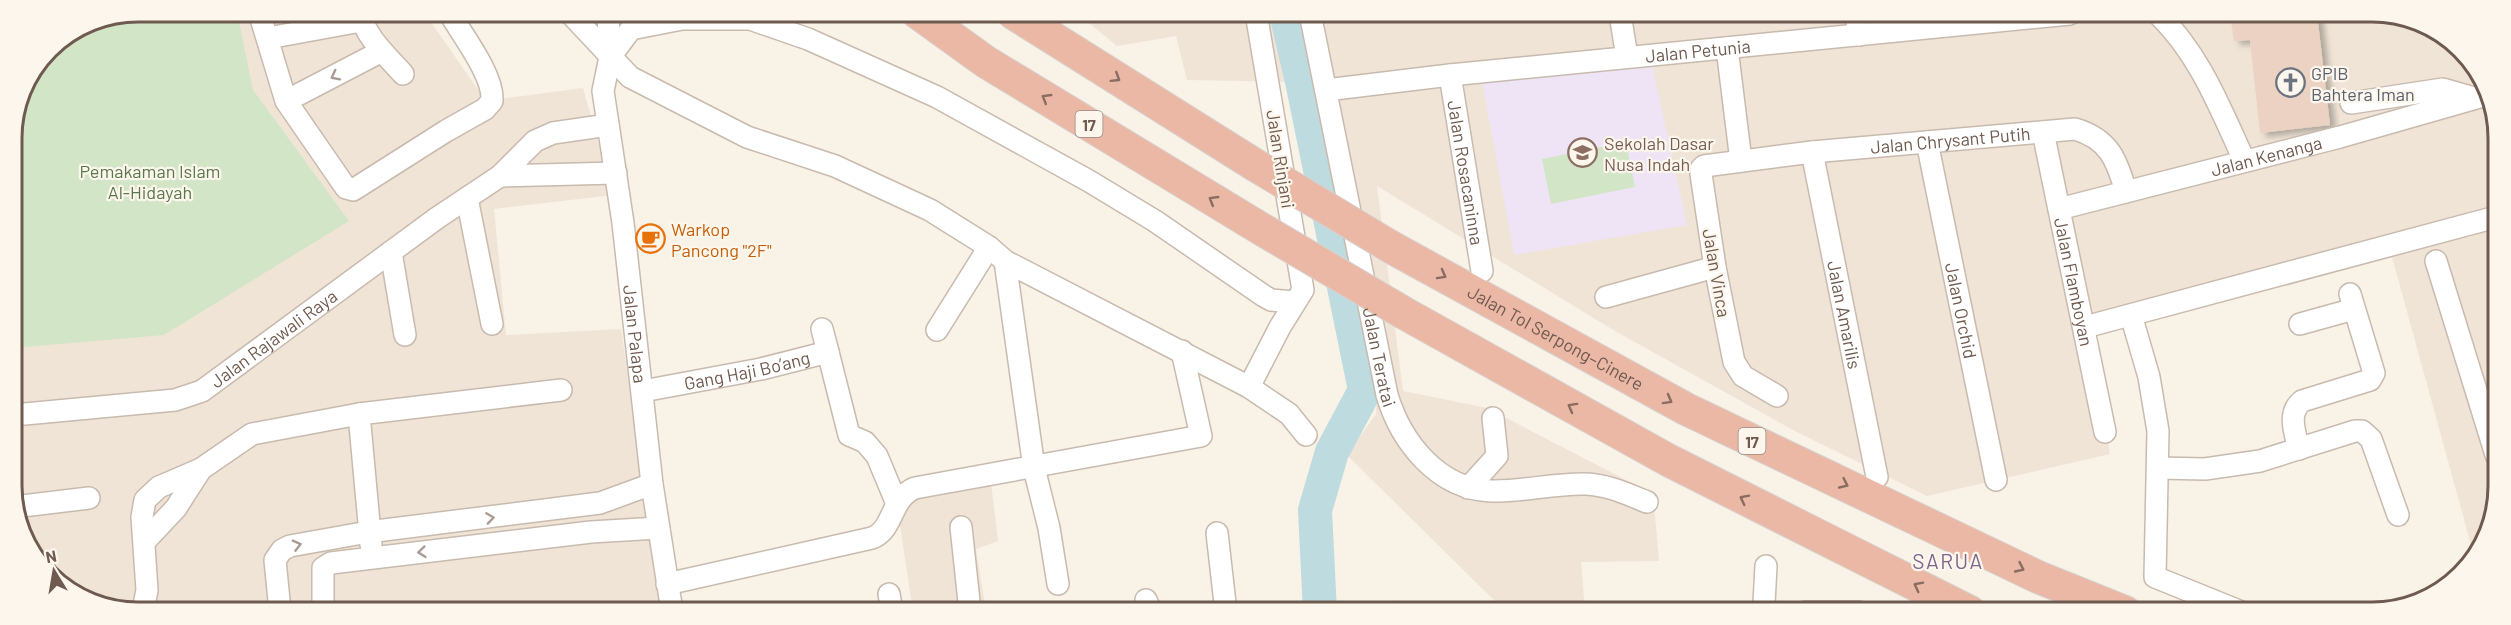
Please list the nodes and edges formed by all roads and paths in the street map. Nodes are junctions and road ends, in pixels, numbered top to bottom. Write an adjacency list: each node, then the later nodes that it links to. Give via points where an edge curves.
1 (1258, 22): 49 (street, Jalan Rinjani, via 1303,290)
2 (1312, 22): 24 (street, Jalan Teratai)
3 (1621, 22): 21 (street)
4 (1896, 22): 16 (street, Jalan Petunia)
5 (2166, 22): 33 (street, via 2208,82)
6 (263, 23): 17 (street)
7 (332, 23): 17 (street)
8 (365, 23): 19 (street)
9 (455, 23): 26 (street, via 481,66 492,102 353,190 346,188)
10 (579, 23): 20 (street)
11 (608, 23): 20 (street)
12 (663, 23): 20 (street, via 631,29)
13 (761, 23): 49 (street, via 937,97 1155,221 1264,296)
14 (931, 23): 92 (highway, 17, one-way to 14, bridge, via 1668,460 1404,313 986,62)
15 (1028, 23): 93 (highway, Jalan Tol Serpong–Cinere / 17, one-way to 93, bridge, via 1390,247 1686,409 2038,577)
16 (1858, 24): 18 (street, Jalan Petunia)
17 (268, 38): 26 (street)
18 (1727, 48): 21 (street, Jalan Petunia); 34 (street)
19 (382, 51): 22 (street); 26 (street, one-way to 26)
20 (610, 57): 28 (street, Jalan Palapa, via 603,92); 42 (street, via 630,77 700,115 747,138 836,166 930,210)
21 (1627, 57): 23 (street, Jalan Petunia)
22 (403, 74)
23 (1450, 75): 24 (street, Jalan Petunia); 47 (street, Jalan Rosacaninna)
24 (1326, 90): 75 (street, Jalan Teratai, via 1391,410 1424,461)
25 (2480, 96): 27 (street, Jalan Kenanga, via 2443,89); 33 (street, Jalan Kenanga)
26 (286, 101)
27 (2351, 103)
28 (608, 125): 31 (street, Jalan Rajawali Raya, via 544,136); 35 (street, Jalan Palapa)
29 (2043, 132): 30 (street, Jalan Chrysant Putih); 38 (street, Jalan Chrysant Putih, via 2075,129 2103,142 2119,166); 40 (street, Jalan Flamboyan)
30 (1927, 142): 32 (street, Jalan Chrysant Putih); 73 (street, Jalan Orchid)
31 (525, 152): 36 (street, Jalan Rajawali Raya); 37 (street)
32 (1812, 152): 34 (street, Jalan Chrysant Putih); 72 (street, Jalan Amarilis)
33 (2244, 160): 38 (street, Jalan Kenanga)
34 (1741, 161): 46 (street, Jalan Vinca, via 1701,169)
35 (616, 173): 37 (street); 61 (street, Jalan Palapa)
36 (500, 176): 37 (street); 39 (street, Jalan Rajawali Raya)
37 (532, 176)
38 (2126, 192): 40 (street, Jalan Kenanga)
39 (467, 198): 43 (street, Jalan Rajawali Raya); 51 (street)
40 (2059, 209): 53 (street, Jalan Flamboyan)
41 (2488, 219): 50 (street)
42 (989, 247): 44 (street); 55 (street)
43 (391, 252): 56 (street); 63 (street, Jalan Rajawali Raya, via 202,391 175,400)
44 (1005, 261): 57 (street); 70 (street)
45 (2436, 261): 66 (street)
46 (1715, 267): 48 (street); 62 (street, Jalan Vinca, via 1737,370)
47 (1482, 271)
48 (1606, 297)
49 (1294, 302): 59 (street, Jalan Rinjani)
50 (2131, 315): 53 (street); 71 (street, via 2154,402)
51 (492, 324)
52 (2300, 324): 69 (street, via 2352,302 2374,373 2370,380 2296,406 2292,420)
53 (2085, 327): 67 (street, Jalan Flamboyan)
54 (822, 329): 58 (street, Gang Haji Bo’ang)
55 (937, 330)
56 (405, 335)
57 (1182, 351): 59 (street); 70 (street, via 1200,436)
58 (828, 352): 61 (street, Gang Haji Bo’ang); 79 (street, via 849,435 865,442 877,456)
59 (1249, 387): 68 (street, via 1289,414)
60 (561, 390): 64 (street)
61 (643, 391): 74 (street, Jalan Palapa)
62 (1777, 396)
63 (22, 414)
64 (359, 414): 85 (street); 95 (street, via 252,434 201,469 159,487 145,500 142,517 146,540)
65 (1493, 418): 75 (street, via 1497,456)
66 (2488, 429)
67 (2105, 432)
68 (1306, 435)
69 (2299, 449): 71 (street, via 2260,461 2205,469); 81 (street, via 2355,431 2366,432)
70 (1034, 468): 79 (street, via 915,488 901,496); 90 (street)
71 (2159, 468): 94 (street, via 2155,577)
72 (1877, 477)
73 (1996, 480)
74 (652, 484): 77 (street); 83 (street, Jalan Palapa)
75 (1468, 488): 78 (street, Jalan Teratai, via 1492,491 1585,484 1618,490)
76 (89, 498): 80 (street)
77 (609, 500): 84 (street); 85 (street, one-way to 77)
78 (1647, 502)
79 (897, 504): 89 (street, via 881,533 872,538)
80 (25, 506)
81 (2397, 515)
82 (961, 527): 99 (street)
83 (658, 528): 84 (street); 89 (street, Jalan Palapa)
84 (613, 530): 87 (street, one-way to 87)
85 (368, 532): 87 (street); 96 (street, one-way to 85, via 274,567 282,550)
86 (1217, 533): 100 (street)
87 (374, 557): 97 (street, via 331,563 323,568)
88 (1766, 566): 91 (street)
89 (668, 584): 98 (street, Jalan Palapa)
90 (1058, 584)
91 (1764, 602)
92 (1951, 602)
93 (2100, 602)
94 (2217, 602)
95 (144, 603)
96 (279, 603)
97 (323, 603)
98 (671, 603)
99 (969, 603)
100 (1225, 603)

